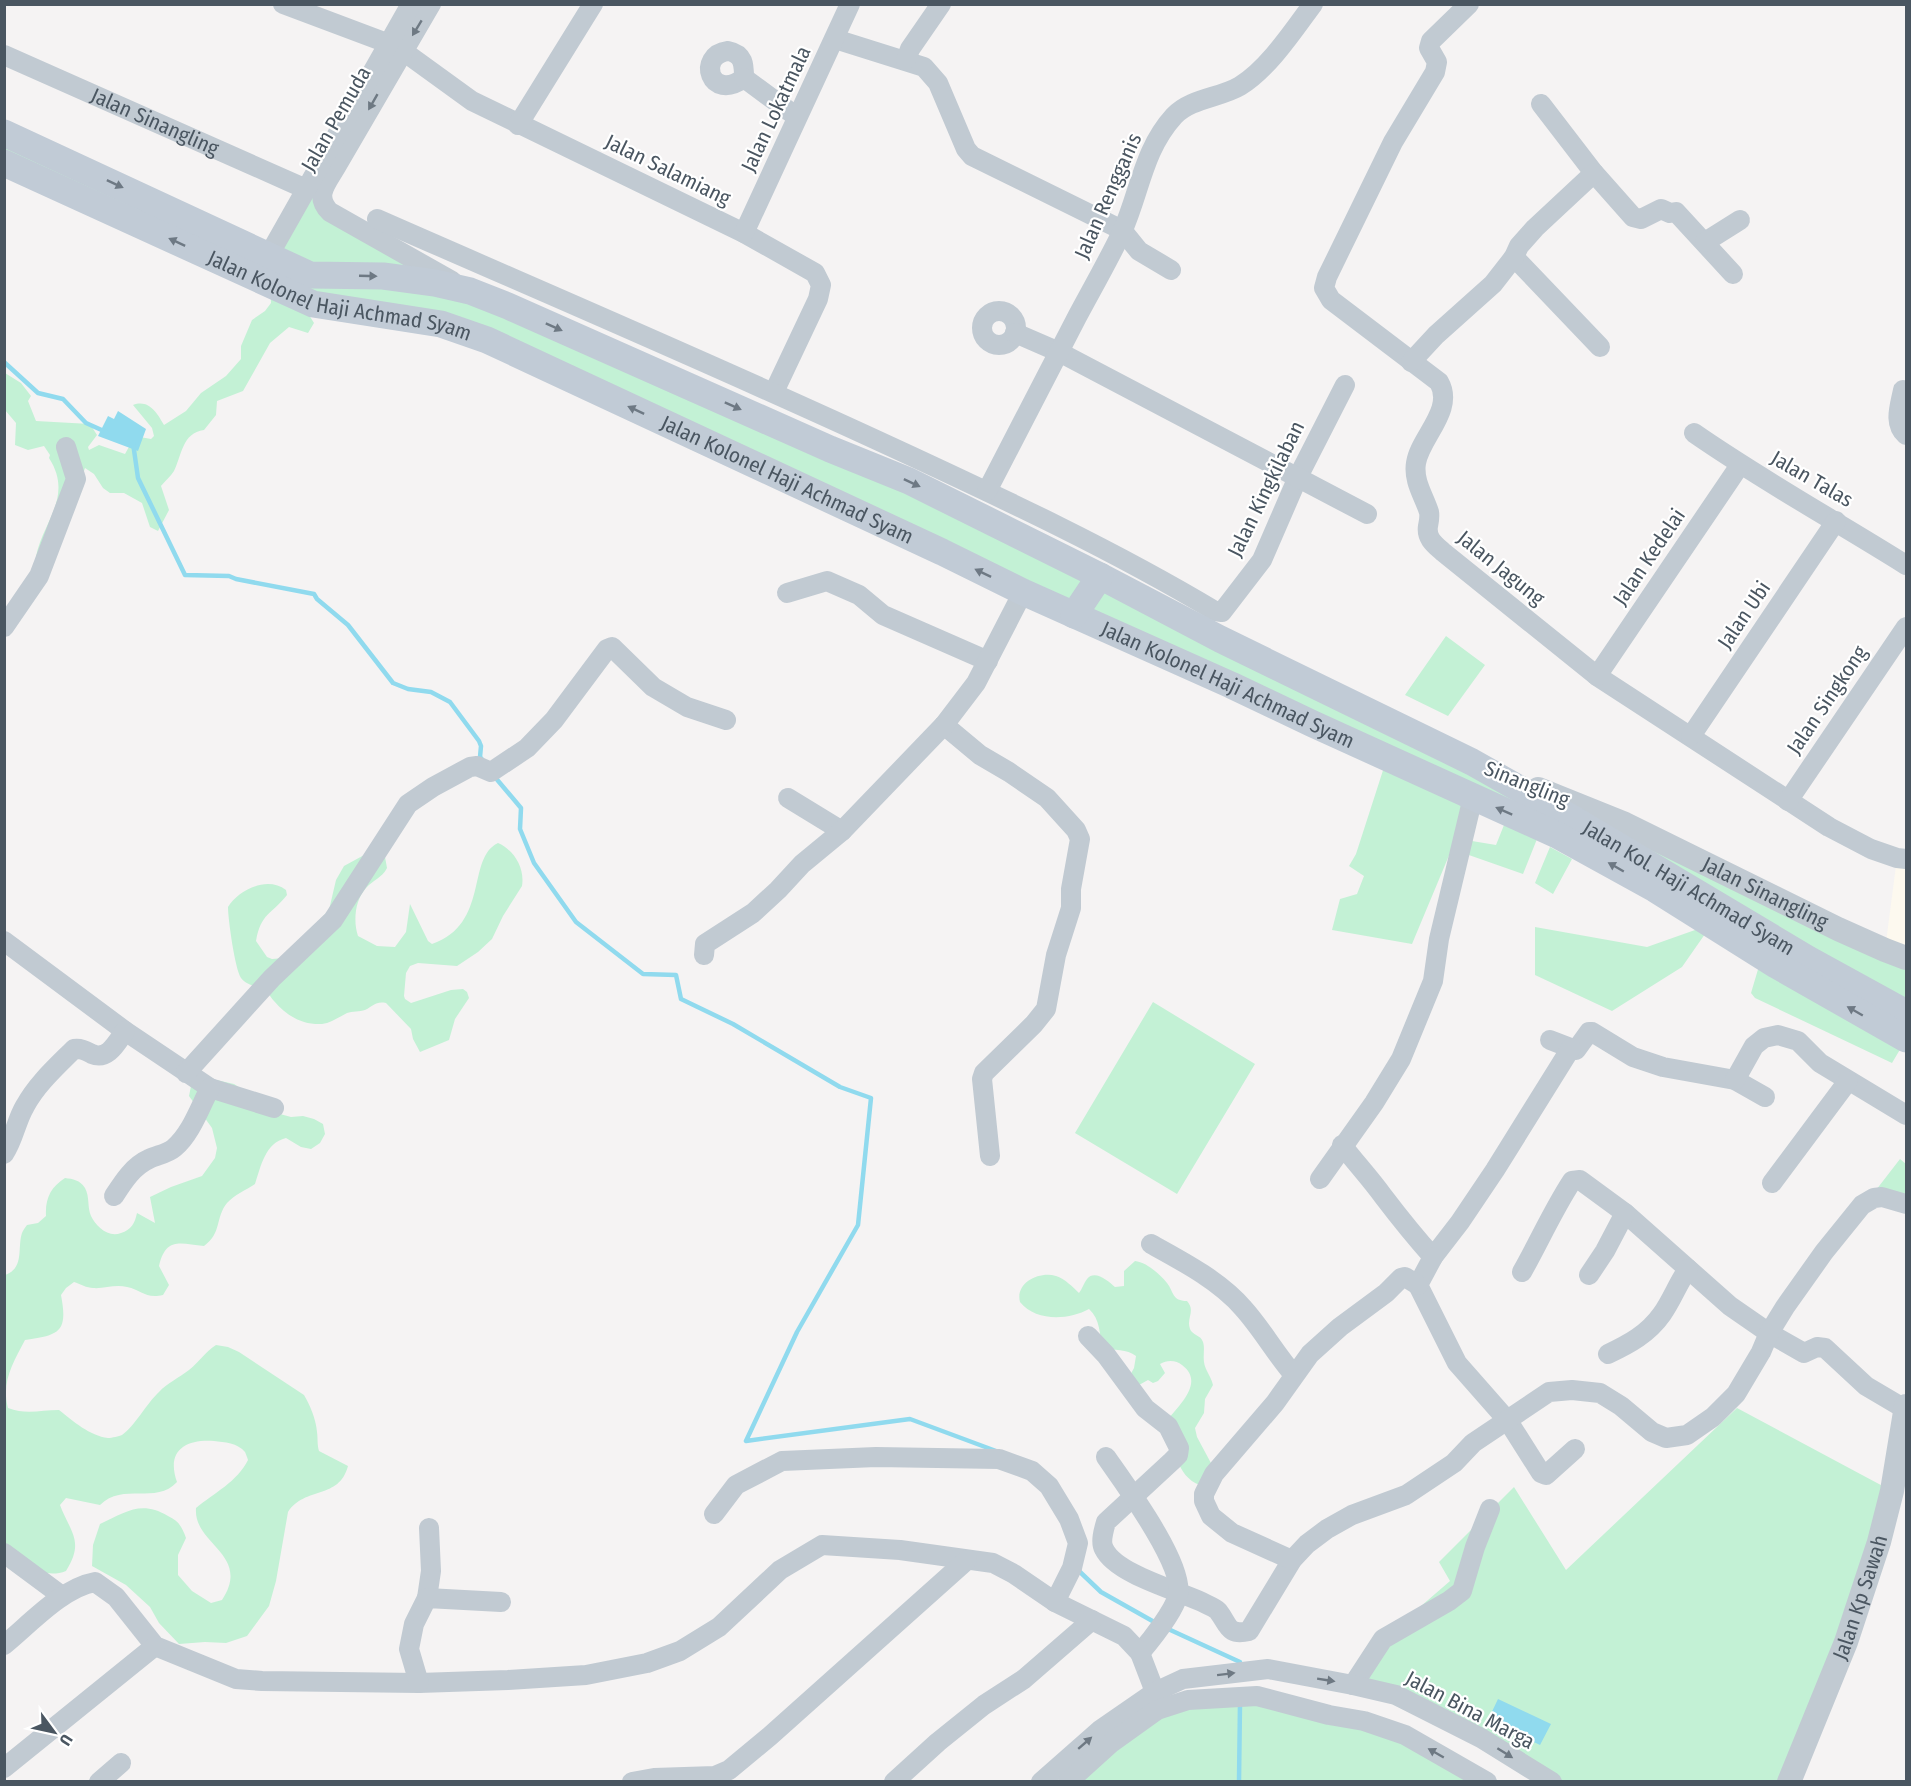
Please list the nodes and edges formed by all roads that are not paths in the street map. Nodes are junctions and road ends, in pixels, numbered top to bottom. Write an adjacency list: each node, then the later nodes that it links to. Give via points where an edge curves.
1 (283, 4): 10 (street, Jalan Salamiang)
2 (411, 4): 10 (street, Jalan Pemuda)
3 (431, 4): 10 (street, Jalan Pemuda, one-way to 10)
4 (592, 4): 16 (street)
5 (850, 4): 9 (street, Jalan Lokatmala)
6 (941, 4): 12 (street)
7 (1313, 4): 25 (street, Jalan Rengganis, via 1257,73 1227,93 1194,104 1175,116 1147,158)
8 (1469, 4): 36 (street, Jalan Jagung, via 1431,41 1429,48 1437,62 1435,72 1393,142 1324,288 1332,300)
9 (835, 39): 12 (street); 15 (street, Jalan Lokatmala)
10 (395, 47): 16 (street, Jalan Salamiang, via 472,102); 21 (street, Jalan Pemuda); 32 (street, Jalan Pemuda, one-way to 32, via 322,192 323,203 330,213)
11 (4, 55): 21 (street, Jalan Sinangling)
12 (906, 60): 25 (street, via 924,67 938,83 972,156)
13 (744, 78): 15 (street)
14 (1541, 104): 20 (street)
15 (797, 117): 26 (street, Jalan Lokatmala)
16 (518, 125): 26 (street, Jalan Salamiang)
17 (4, 133): 19 (main road, Jalan Kolonel Haji Achmad Syam)
18 (4, 163): 22 (main road, Jalan Kolonel Haji Achmad Syam)
19 (80, 168): 22 (main road); 28 (main road, Jalan Kolonel Haji Achmad Syam, one-way to 28)
20 (1594, 173): 27 (street, via 1635,218 1657,210 1676,212); 29 (street, via 1535,228)
21 (306, 189): 28 (street, Jalan Pemuda)
22 (69, 193): 52 (main road, Jalan Kolonel Haji Achmad Syam, one-way to 22, via 484,338 441,324 313,304)
23 (376, 219): 39 (street)
24 (1740, 220): 27 (street)
25 (1122, 230): 30 (street, via 1139,251); 35 (street, Jalan Rengganis)
26 (744, 233): 39 (street, Jalan Salamiang, via 815,273 821,285 818,300)
27 (1705, 242): 31 (street)
28 (269, 255): 32 (main road, Jalan Kolonel Haji Achmad Syam, one-way to 32, via 309,275 383,276)
29 (1515, 257): 34 (street); 36 (street, via 1493,284)
30 (1171, 270)
31 (1733, 274)
32 (470, 291): 49 (main road, Jalan Kolonel Haji Achmad Syam, one-way to 49, via 909,481)
33 (1015, 333): 35 (street)
34 (1600, 347)
35 (1059, 352): 44 (street); 45 (street, Jalan Rengganis)
36 (1411, 362): 58 (street, Jalan Jagung, via 1439,382 1443,396 1436,424 1416,462 1415,475 1430,515 1429,537)
37 (1345, 385): 44 (street, Jalan Kingkilaban)
38 (1903, 390): 41 (street, via 1898,420)
39 (774, 392): 45 (street)
40 (1694, 433): 43 (street, Jalan Talas)
41 (1906, 435)
42 (66, 447): 54 (street, via 76,479 39,576)
43 (1740, 465): 47 (street, Jalan Talas); 58 (street, Jalan Kedelai)
44 (1298, 477): 45 (street, Jalan Kingkilaban, via 1262,560 1222,612); 46 (street)
45 (987, 491)
46 (1367, 514)
47 (1836, 521): 48 (street, Jalan Talas); 61 (street, Jalan Ubi)
48 (1906, 565)
49 (1100, 576): 50 (main road, Jalan Kolonel Haji Achmad Syam); 53 (main road)
50 (1127, 591): 55 (main road); 62 (main road, Jalan Kolonel Haji Achmad Syam)
51 (787, 592): 57 (street, via 827,581 859,595 883,615)
52 (1023, 592): 53 (main road, Jalan Kolonel Haji Achmad Syam); 57 (street)
53 (1074, 615): 55 (main road, Jalan Kolonel Haji Achmad Syam)
54 (4, 627)
55 (1103, 627): 63 (main road, Jalan Kolonel Haji Achmad Syam)
56 (1906, 627): 65 (street, Jalan Singkong)
57 (988, 661): 60 (street)
58 (1597, 676): 61 (street, Jalan Jagung)
59 (726, 720): 79 (street, via 687,707 654,687 609,647 554,720 513,759 491,772 470,767 408,804 333,920 272,978)
60 (944, 725): 67 (street); 88 (street, via 1047,798 1080,839 1071,908 1056,955 1046,1008 982,1079)
61 (1691, 736): 65 (street, Jalan Jagung)
62 (1472, 762): 66 (main road, Jalan Kol. Haji Achmad Syam); 68 (street, Sinangling)
63 (1473, 797): 69 (main road, Jalan Kolonel Haji Achmad Syam, one-way to 63); 86 (street, via 1439,939 1433,981 1401,1059)
64 (788, 798): 67 (street)
65 (1788, 801): 70 (street, Jalan Jagung, via 1871,849)
66 (1591, 830): 68 (main road, Jalan Kol. Haji Achmad Syam); 69 (main road)
67 (842, 831): 72 (street, via 753,913 705,944)
68 (1621, 834): 73 (street, Jalan Sinangling); 74 (main road, Jalan Kol. Haji Achmad Syam, via 1808,959)
69 (1557, 835): 76 (main road, Jalan Kol. Haji Achmad Syam, one-way to 69)
70 (1906, 859)
71 (4, 941): 75 (street)
72 (704, 955)
73 (1906, 958)
74 (1906, 1014)
75 (125, 1031): 79 (street); 87 (street, via 104,1056 74,1049 48,1075 24,1107)
76 (1906, 1039)
77 (1551, 1040): 78 (street)
78 (1571, 1048): 80 (street, via 1578,1049 1592,1032 1633,1057); 95 (street, via 1495,1170)
79 (186, 1073): 82 (street)
80 (1735, 1080): 81 (street, via 1754,1046 1764,1038 1778,1035 1798,1041); 83 (street)
81 (1848, 1081): 85 (street); 90 (street)
82 (210, 1088): 84 (street); 91 (street, via 176,1146 138,1166)
83 (1765, 1097)
84 (274, 1108)
85 (1906, 1115)
86 (1342, 1145): 89 (street); 95 (street)
87 (4, 1154)
88 (990, 1156)
89 (1320, 1179)
90 (1772, 1183)
91 (114, 1196)
92 (1906, 1204): 100 (street, via 1882,1197 1862,1205 1824,1252)
93 (1625, 1213): 96 (street); 97 (street, via 1586,1182 1572,1181); 98 (street)
94 (1151, 1244): 103 (street, via 1188,1264 1242,1306)
95 (1433, 1257): 99 (street)
96 (1688, 1269): 100 (street); 102 (street, via 1650,1328 1635,1341)
97 (1522, 1272)
98 (1589, 1275)
99 (1418, 1285): 103 (street, via 1401,1278 1310,1354); 105 (street, via 1457,1363)
100 (1769, 1333): 104 (street, via 1804,1353 1825,1347 1866,1386); 105 (street, via 1736,1394 1687,1435 1666,1438 1600,1393 1572,1390 1549,1392)
101 (1088, 1336): 108 (street, via 1145,1408 1167,1426 1179,1448 1178,1455)
102 (1608, 1354)
103 (1294, 1375): 114 (street, via 1214,1474 1204,1494 1211,1516 1232,1533)
104 (1906, 1407): 139 (street, Jalan Kp Sawah, via 1879,1542 1846,1642)
105 (1508, 1421): 106 (street, via 1541,1473 1546,1475); 114 (street, via 1406,1495 1327,1529)
106 (1575, 1449)
107 (1106, 1457): 108 (street)
108 (1134, 1497): 115 (street, via 1171,1560); 115 (street, via 1106,1522 1103,1548 1116,1564)
109 (1490, 1509): 126 (street, via 1462,1591 1383,1640)
110 (714, 1514): 119 (street, via 736,1485 782,1461 876,1457 999,1459 1032,1472 1049,1486 1069,1520 1078,1543 1072,1568)
111 (429, 1528): 117 (street, via 431,1571)
112 (4, 1553): 116 (street)
113 (967, 1560): 119 (street, via 1004,1568); 125 (street, via 900,1550 822,1545 765,1582 719,1627 681,1651 647,1663 586,1675); 131 (street, via 770,1736)
114 (1292, 1560): 115 (street, via 1249,1631 1229,1629 1216,1609)
115 (1178, 1594): 123 (street)
116 (62, 1596): 121 (street); 122 (street, via 82,1584 95,1582 116,1597)
117 (427, 1598): 118 (street); 125 (street, via 414,1624 409,1649)
118 (501, 1602)
119 (1055, 1602): 120 (street)
120 (1092, 1620): 123 (street, via 1124,1636); 134 (street, via 1024,1679 938,1742)
121 (4, 1645)
122 (155, 1646): 125 (street, via 236,1679); 130 (street)
123 (1140, 1653): 128 (street)
124 (1277, 1671): 126 (street, Jalan Bina Marga, one-way to 126); 127 (street); 128 (street, Jalan Bina Marga, one-way to 124, via 1183,1679)
125 (419, 1683)
126 (1353, 1685): 138 (street, Jalan Bina Marga, one-way to 138, via 1396,1695 1481,1738)
127 (1266, 1699): 128 (street); 137 (street, one-way to 127, via 1405,1735 1364,1720)
128 (1156, 1701): 135 (street, Jalan Bina Marga, one-way to 128, via 1100,1730); 136 (street, Jalan Bina Marga)
129 (121, 1764): 132 (street)
130 (4, 1768)
131 (712, 1779): 133 (street)
132 (99, 1782)
133 (632, 1782)
134 (894, 1782)
135 (1041, 1782)
136 (1068, 1782)
137 (1487, 1782)
138 (1552, 1782)
139 (1789, 1782)

